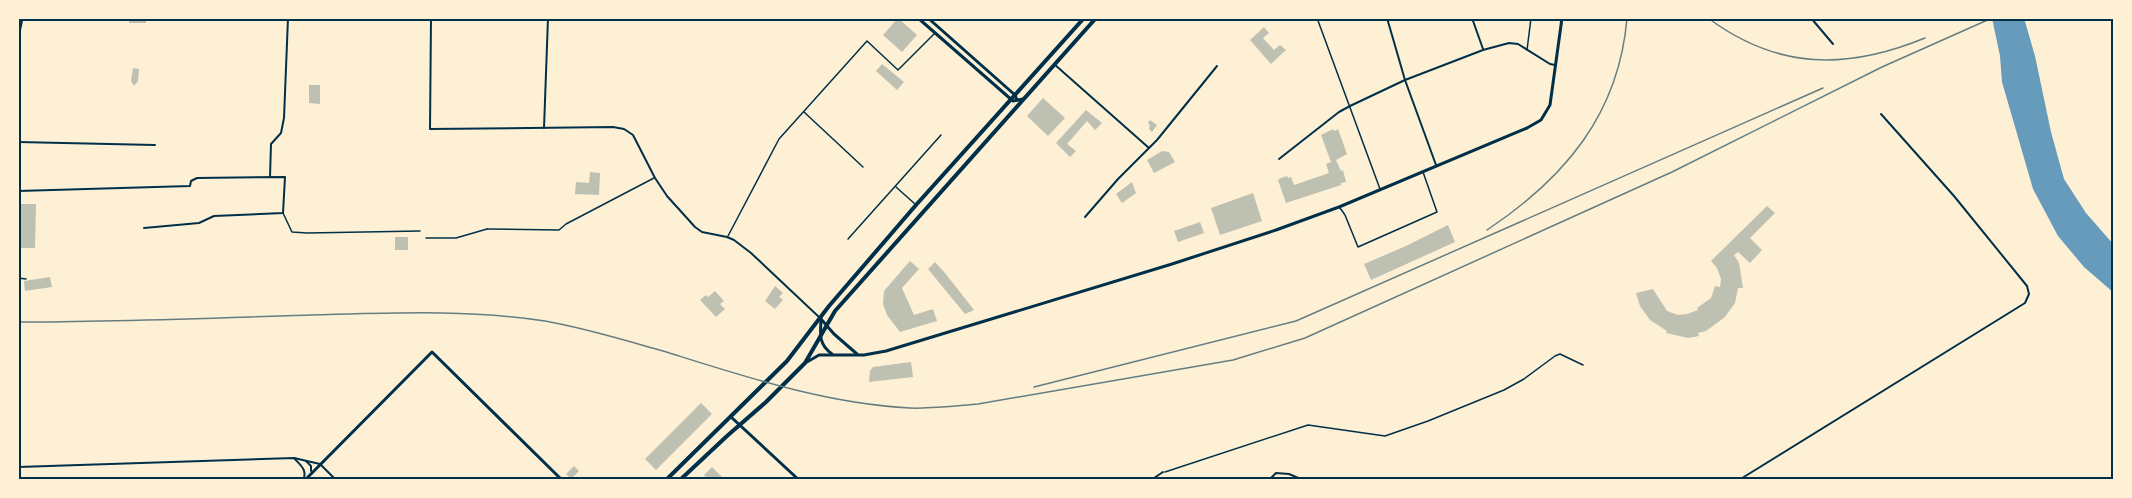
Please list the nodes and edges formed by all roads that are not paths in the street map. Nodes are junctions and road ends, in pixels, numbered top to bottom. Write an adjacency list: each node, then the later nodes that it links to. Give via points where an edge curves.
1 (22, 18): 16 (main road)
2 (288, 18): 41 (street, via 284,118 281,133 272,144)
3 (431, 18): 32 (street, via 430,129)
4 (548, 18): 32 (street)
5 (918, 18): 15 (main road)
6 (928, 18): 24 (main road)
7 (1084, 18): 24 (main road)
8 (1096, 18): 20 (main road)
9 (1317, 18): 28 (street)
10 (1387, 18): 23 (street)
11 (1472, 18): 18 (street)
12 (1531, 18): 19 (street)
13 (1562, 18): 21 (main road)
14 (1811, 18): 17 (street)
15 (935, 33): 26 (main road); 30 (street, via 898,70 867,41)
16 (18, 38)
17 (1833, 44)
18 (1483, 50): 19 (street, via 1509,43); 23 (street)
19 (1527, 50): 21 (street)
20 (1054, 64): 25 (main road); 36 (street)
21 (1556, 65): 38 (main road, via 1550,105 1539,122)
22 (1217, 66): 36 (street)
23 (1405, 80): 28 (street); 38 (street)
24 (1015, 95): 26 (main road); 27 (main road)
25 (1024, 98): 27 (main road); 29 (main road)
26 (1012, 99): 27 (main road); 46 (main road)
27 (1017, 101): 29 (main road)
28 (1350, 106): 37 (street); 44 (street)
29 (1016, 108): 58 (main road)
30 (803, 111): 39 (street); 52 (street, via 778,139)
31 (1881, 114): 82 (street, via 1954,196 2027,286 2029,294 2025,303)
32 (544, 128): 42 (street, via 624,129 638,142)
33 (941, 135): 43 (street)
34 (18, 142): 35 (street)
35 (155, 145)
36 (1149, 148): 49 (street)
37 (1280, 159)
38 (1436, 165): 40 (main road)
39 (863, 166)
40 (1423, 171): 44 (main road); 47 (street, via 1437,212 1368,243 1358,247)
41 (270, 177): 45 (street, via 197,178 190,186); 48 (street, via 285,177)
42 (655, 178): 52 (street, via 702,232); 53 (street, via 559,230 487,230 456,238)
43 (895, 186): 46 (street); 54 (street)
44 (1380, 190): 47 (main road)
45 (18, 191)
46 (916, 205): 57 (main road)
47 (1339, 207): 62 (main road, via 1172,264 886,351)
48 (283, 213): 50 (street, via 214,216 199,224); 51 (street, via 292,232)
49 (1085, 217)
50 (144, 228)
51 (420, 231)
52 (728, 237): 57 (street, via 751,253)
53 (426, 238)
54 (848, 239)
55 (18, 278): 56 (street)
56 (26, 279)
57 (821, 319): 58 (main road); 59 (main road); 65 (main road, via 787,361)
58 (826, 325): 59 (main road); 60 (main road)
59 (820, 338): 61 (main road, via 824,347); 63 (main road)
60 (845, 344): 61 (main road, via 844,351); 62 (main road)
61 (836, 355): 62 (main road); 63 (main road, via 815,356)
62 (859, 355)
63 (805, 363): 66 (main road)
64 (1583, 365): 71 (street, via 1560,354 1504,390 1384,436 1308,425)
65 (731, 417): 66 (main road); 76 (main road)
66 (740, 425): 77 (main road); 78 (main road)
67 (294, 458): 68 (street); 70 (street); 73 (street, via 303,467)
68 (306, 461): 69 (street); 72 (street, via 312,468)
69 (320, 464): 72 (main road); 74 (street); 75 (main road, via 432,352)
70 (18, 467)
71 (1163, 472): 79 (street)
72 (310, 474): 73 (main road)
73 (304, 480)
74 (336, 480)
75 (562, 480)
76 (666, 480)
77 (680, 480)
78 (799, 480)
79 (1151, 480)
80 (1269, 480): 81 (street, via 1276,473)
81 (1303, 480)
82 (1739, 480)

